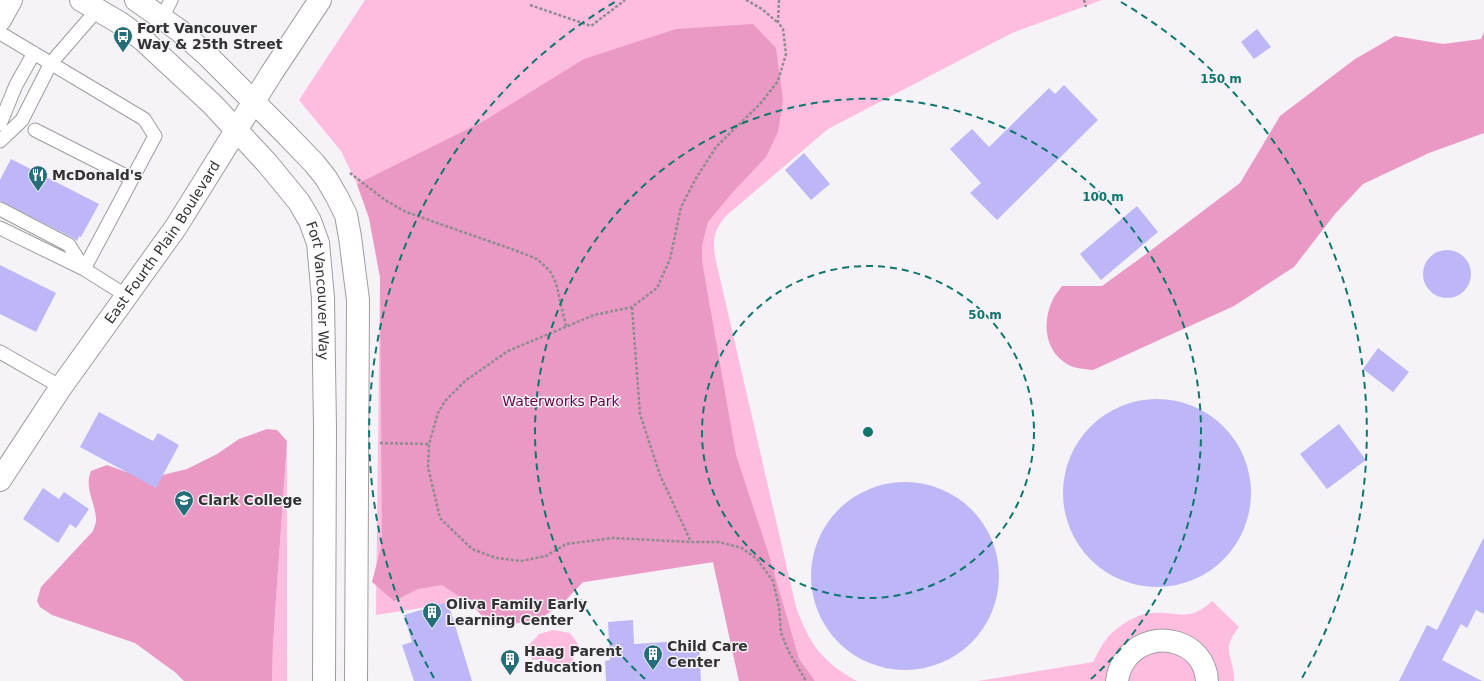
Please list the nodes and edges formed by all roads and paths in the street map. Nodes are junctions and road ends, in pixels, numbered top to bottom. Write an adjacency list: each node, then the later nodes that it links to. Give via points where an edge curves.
1 (10, 0): 12 (street)
2 (136, 0): 11 (street)
3 (320, 0): 17 (street, East Fourth Plain Boulevard)
4 (625, 0): 9 (path, via 591,26)
5 (746, 0): 13 (path)
6 (779, 0): 13 (path)
7 (1084, 0): 10 (path)
8 (89, 5): 16 (lane); 20 (street, Fort Vancouver Way, via 142,39)
9 (530, 5)
10 (1086, 6)
11 (167, 9): 17 (street, via 206,54)
12 (0, 20)
13 (778, 22): 28 (path, via 783,29 786,54 778,81 760,104 716,147 694,180 681,207 670,259 657,288)
14 (0, 33): 15 (lane)
15 (34, 53): 16 (lane); 18 (lane, via 16,85)
16 (51, 63): 21 (lane, via 22,120); 23 (lane, via 144,119 155,136)
17 (254, 102): 20 (street, East Fourth Plain Boulevard); 37 (street, via 326,178 346,215 350,237 358,300)
18 (0, 124)
19 (35, 130): 23 (lane)
20 (236, 130): 27 (street, East Fourth Plain Boulevard, via 176,226); 36 (street, Fort Vancouver Way, via 299,202 318,243 323,298 325,429)
21 (0, 141)
22 (349, 172): 29 (path, via 385,200 406,212 537,259 550,271 556,283)
23 (132, 179): 26 (lane)
24 (0, 209): 26 (lane, via 69,245)
25 (0, 228): 26 (lane)
26 (84, 269): 27 (lane)
27 (127, 296): 31 (street, East Fourth Plain Boulevard)
28 (632, 307): 29 (path, via 594,315); 35 (path, via 640,414 660,475)
29 (566, 326): 33 (path, via 508,351 465,381 445,401 438,413)
30 (0, 352): 31 (lane)
31 (61, 387): 34 (street, East Fourth Plain Boulevard)
32 (376, 442): 33 (path)
33 (429, 444): 35 (path, via 428,467 440,518 472,549 496,558 521,561 546,556 566,544 587,540 613,538)
34 (0, 480)
35 (690, 542): 38 (path, via 719,542 742,548 758,559 774,581 781,633)
36 (324, 681)
37 (356, 681)
38 (806, 681)
39 (1117, 681): 40 (street, via 1123,662 1133,650 1146,642 1162,640 1177,642 1190,649 1201,660)
40 (1208, 681)

